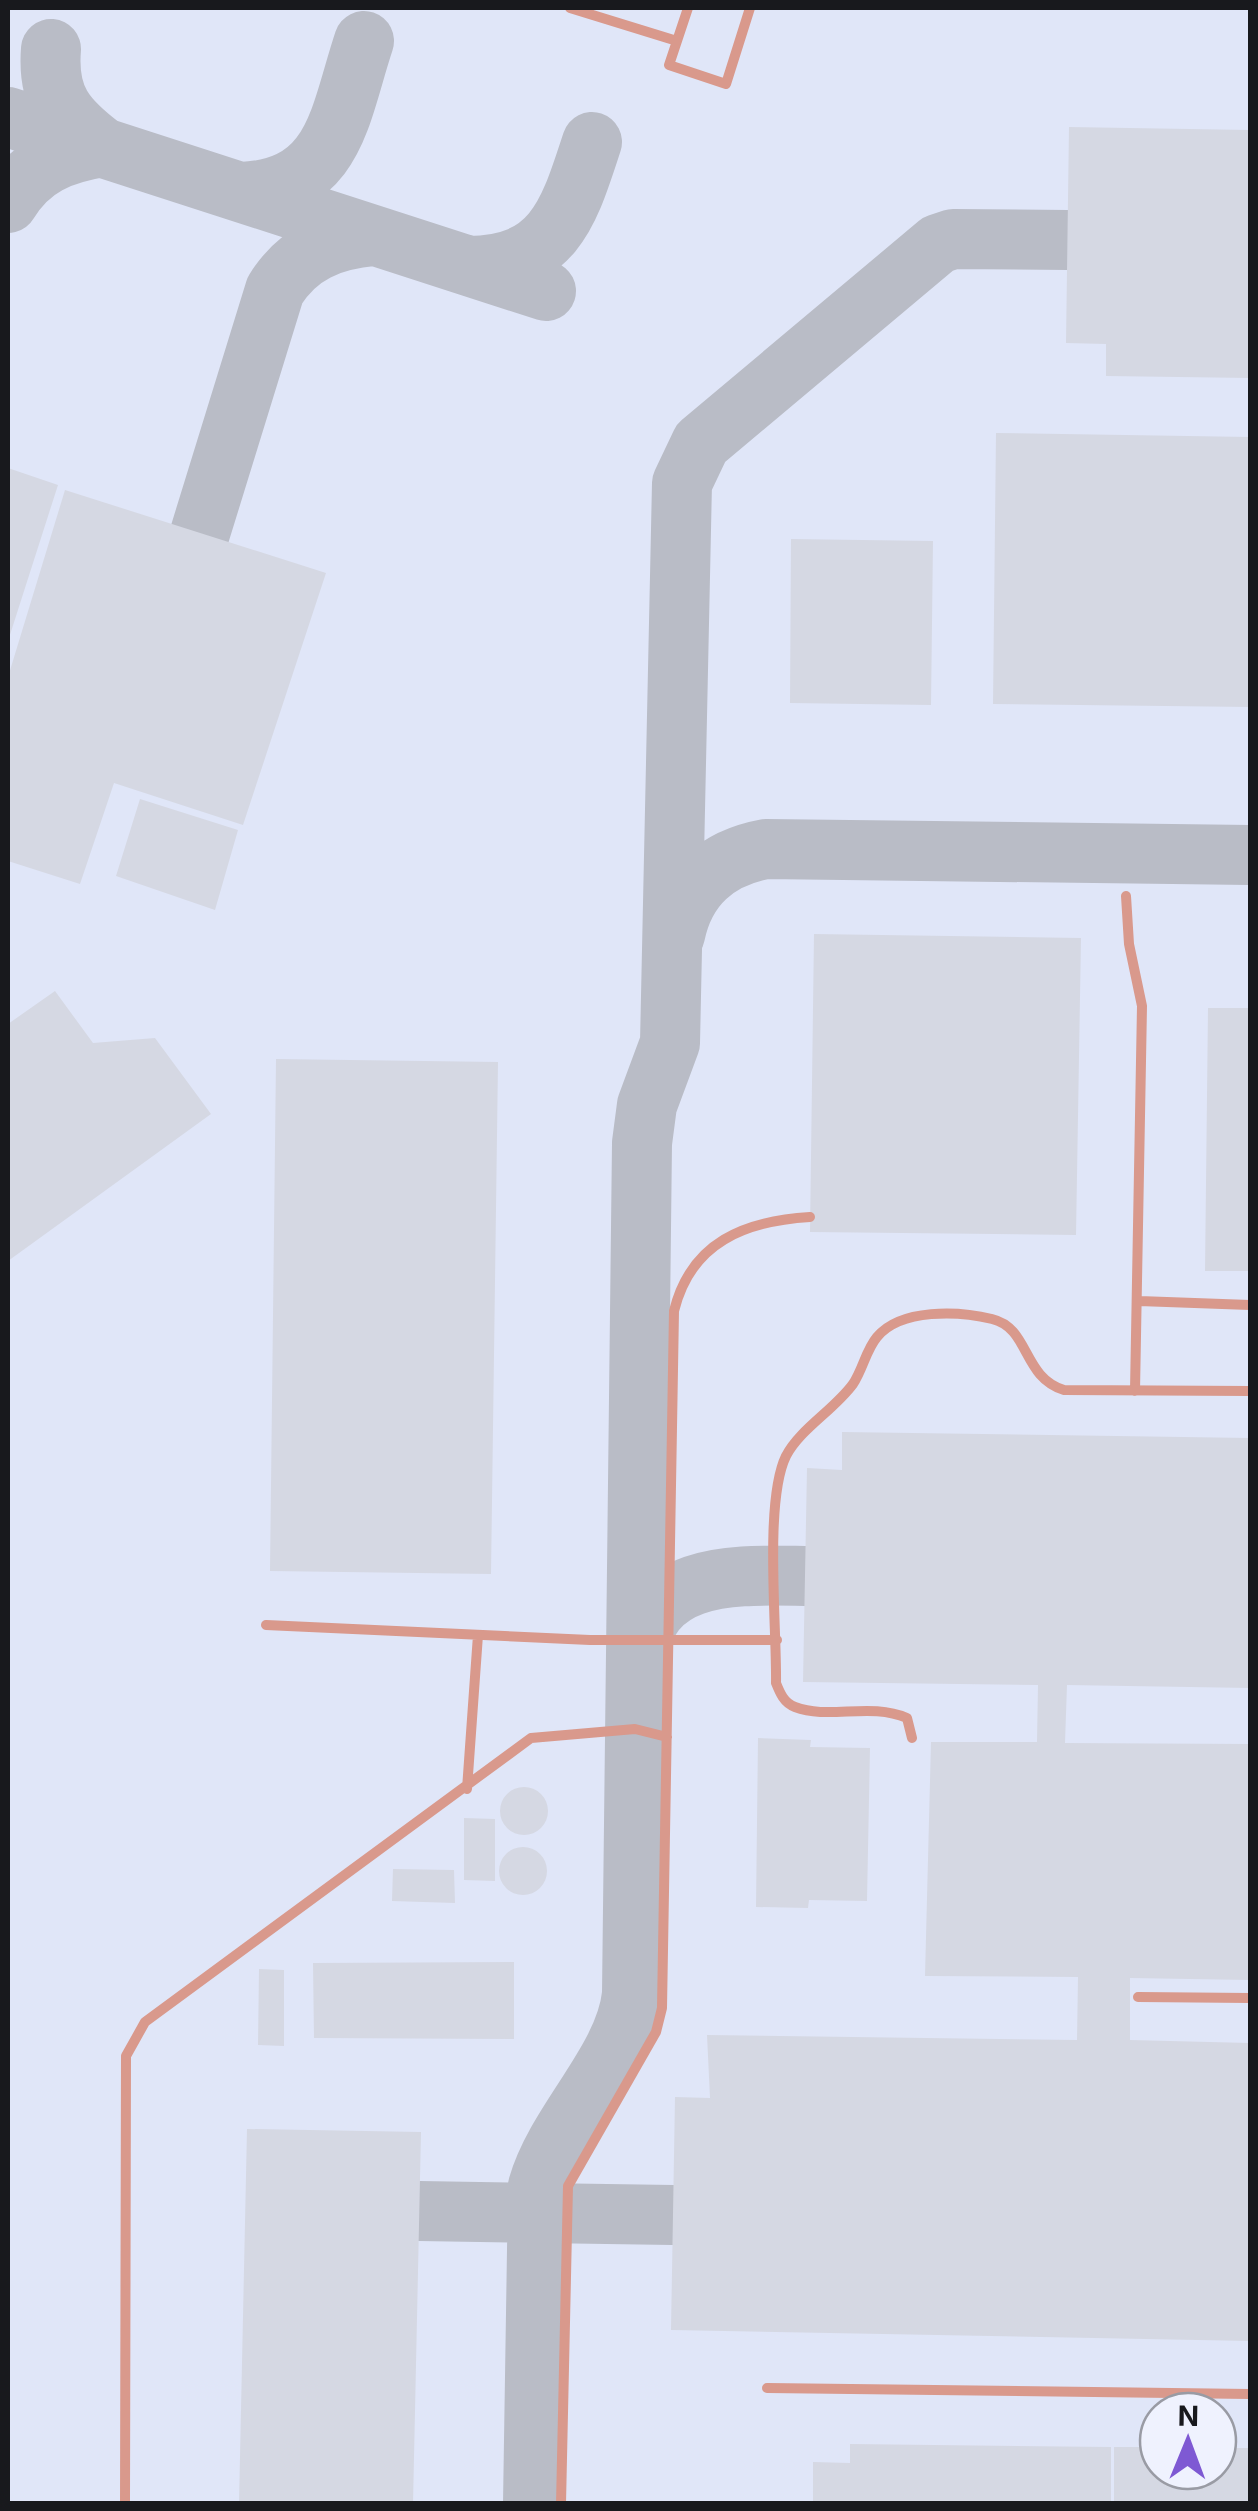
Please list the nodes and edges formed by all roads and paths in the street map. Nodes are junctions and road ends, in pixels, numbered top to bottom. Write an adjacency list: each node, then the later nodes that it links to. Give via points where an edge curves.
1 (570, 8): 4 (lane)
2 (688, 8): 4 (lane)
3 (750, 8): 4 (lane, via 726,84 670,65)
4 (677, 41)
5 (1126, 896): 7 (lane, via 1142,1006)
6 (810, 1217): 13 (lane, via 762,1221 718,1240 679,1292 672,1338)
7 (1138, 1302): 8 (lane); 9 (lane)
8 (1250, 1304)
9 (1135, 1390): 10 (lane); 14 (lane, via 1052,1386 1037,1376 1017,1336 997,1320 896,1321 874,1340 830,1413 785,1458 776,1513)
10 (1250, 1391)
11 (266, 1625): 12 (lane)
12 (478, 1635): 13 (lane); 17 (lane)
13 (666, 1640): 14 (lane); 15 (lane)
14 (777, 1640): 16 (lane, via 776,1683 795,1708 889,1710 907,1718)
15 (667, 1738): 17 (lane, via 635,1729 531,1738); 23 (lane, via 659,2020 568,2186)
16 (912, 1738)
17 (466, 1790): 22 (lane, via 144,2022 126,2056)
18 (1138, 1997): 19 (lane)
19 (1250, 1998)
20 (768, 2388): 21 (lane)
21 (1250, 2394)
22 (124, 2504)
23 (560, 2504)

